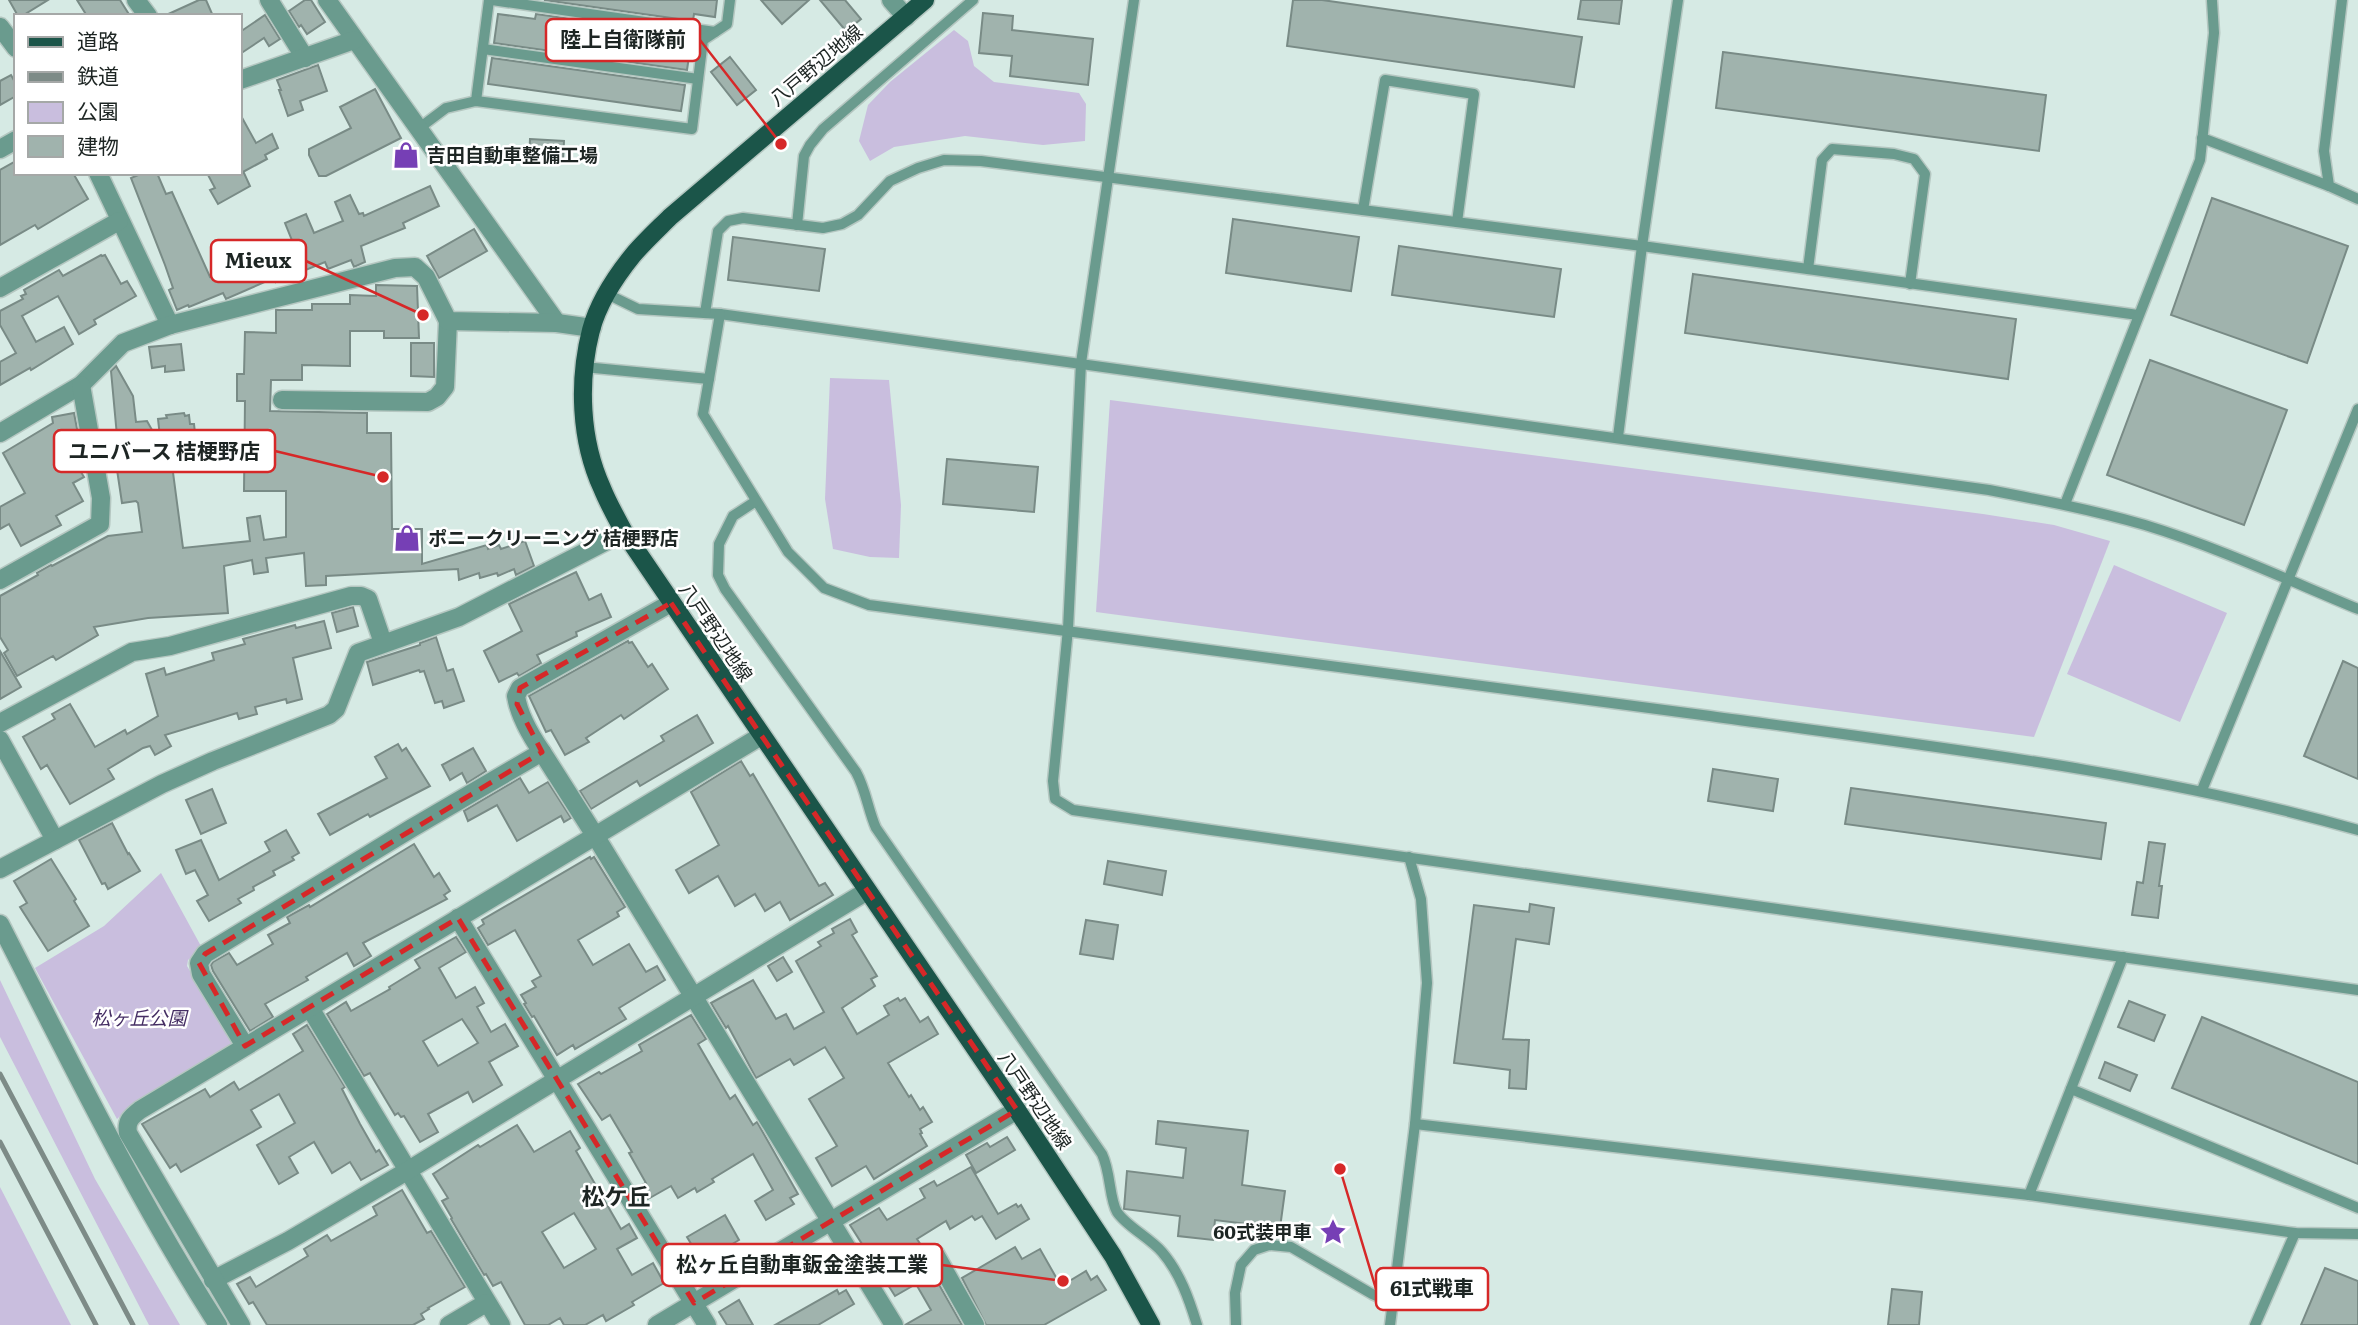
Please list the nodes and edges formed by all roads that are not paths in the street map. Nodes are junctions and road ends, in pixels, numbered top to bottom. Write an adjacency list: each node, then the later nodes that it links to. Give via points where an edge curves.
1 (269, 0): 19 (street)
2 (327, 0): 16 (street)
3 (490, 0): 15 (lane); 18 (lane)
4 (730, 0): 15 (lane, via 727,24)
5 (891, 0): 13 (street)
6 (925, 0): 13 (main road, 八戸野辺地線)
7 (973, 0): 32 (lane, via 810,145 804,156)
8 (1134, 0): 26 (lane)
9 (1678, 0): 33 (lane)
10 (2207, 0): 11 (lane)
11 (2213, 0): 24 (lane, via 2214,33)
12 (2342, 0): 27 (lane, via 2324,151)
13 (906, 17): 37 (main road, 八戸野辺地線, via 670,217 633,255)
14 (0, 27): 17 (street)
15 (715, 32): 21 (lane, via 704,40)
16 (354, 40): 19 (street); 23 (street)
17 (14, 45)
18 (482, 49): 21 (lane); 22 (lane)
19 (305, 58): 20 (street)
20 (242, 79)
21 (698, 79): 22 (lane, via 692,129)
22 (476, 102): 23 (lane, via 446,108)
23 (418, 129): 42 (street)
24 (2202, 138): 27 (lane); 40 (lane, via 2200,160)
25 (99, 175): 30 (street)
26 (1109, 177): 29 (lane); 32 (lane, via 944,160 890,181 858,215 842,224 823,228); 45 (lane)
27 (2329, 186): 28 (lane)
28 (2358, 199)
29 (1363, 210): 31 (lane); 31 (lane, via 1385,80 1474,94)
30 (119, 220): 36 (street); 43 (street)
31 (1457, 222): 33 (lane)
32 (797, 225): 38 (lane, via 728,220 718,231)
33 (1642, 246): 34 (lane); 52 (lane)
34 (1808, 269): 35 (lane); 35 (lane, via 1822,160 1832,149 1894,154 1913,159 1925,174)
35 (1910, 284): 40 (lane)
36 (0, 288)
37 (607, 294): 38 (lane, via 638,309); 44 (main road, 八戸野辺地線)
38 (705, 313): 39 (lane)
39 (720, 314): 45 (lane); 47 (lane)
40 (2138, 315): 54 (lane)
41 (448, 321): 42 (street); 43 (street, via 426,277 415,267 395,268); 49 (street, via 445,387 428,402)
42 (557, 323): 44 (street)
43 (170, 325): 48 (street, via 123,342)
44 (592, 328): 46 (main road, 八戸野辺地線)
45 (1081, 363): 52 (lane); 60 (lane)
46 (584, 367): 47 (lane); 55 (main road, 八戸野辺地線, via 587,443 601,486)
47 (709, 379): 53 (lane, via 704,414)
48 (81, 385): 51 (street); 57 (street, via 102,498 100,524)
49 (282, 400)
50 (2358, 409): 56 (lane)
51 (0, 433)
52 (1618, 438): 54 (lane)
53 (756, 501): 60 (lane, via 788,552 824,588 869,605); 104 (lane, via 733,516 719,544 718,575 725,589 856,772 876,828 1102,1154 1115,1208 1162,1251 1185,1287)
54 (2065, 504): 56 (lane, via 2145,526)
55 (624, 531): 58 (main road, 八戸野辺地線); 61 (street, via 459,617)
56 (2287, 579): 59 (lane); 66 (lane)
57 (0, 580)
58 (671, 603): 63 (main road, 八戸野辺地線); 65 (street, via 520,688 517,704)
59 (2358, 609)
60 (1068, 629): 66 (lane, via 1824,732); 70 (lane, via 1055,799 1073,810)
61 (383, 643): 62 (street, via 368,600 351,596 188,642 132,652); 69 (street, via 358,653 336,709 329,715 192,770)
62 (0, 723)
63 (761, 736): 68 (street); 72 (main road, 八戸野辺地線)
64 (0, 740): 69 (street)
65 (542, 752): 68 (street); 79 (street, via 205,954 199,963 201,974)
66 (2202, 790): 67 (lane)
67 (2358, 830)
68 (596, 837): 73 (street); 77 (street)
69 (55, 840): 71 (street)
70 (1409, 857): 75 (lane); 83 (lane, via 1421,899 1427,982)
71 (0, 869)
72 (867, 891): 77 (street); 82 (main road, 八戸野辺地線)
73 (458, 918): 78 (street); 80 (street)
74 (0, 924): 95 (street, via 186,1275)
75 (2123, 957): 76 (lane); 81 (lane)
76 (2358, 990)
77 (693, 996): 80 (street); 87 (street)
78 (310, 1008): 79 (street); 84 (street)
79 (245, 1046): 91 (street, via 140,1110 127,1125)
80 (556, 1079): 84 (street); 93 (street)
81 (2071, 1088): 85 (lane); 86 (lane)
82 (1017, 1111): 87 (street); 103 (main road, 八戸野辺地線, via 1113,1256)
83 (1415, 1124): 85 (lane); 94 (lane)
84 (407, 1171): 91 (street); 92 (street)
85 (2029, 1195): 88 (lane)
86 (2358, 1208)
87 (832, 1221): 93 (street); 101 (street)
88 (2295, 1233): 89 (lane); 107 (lane)
89 (2358, 1234)
90 (935, 1254): 102 (street)
91 (213, 1280): 96 (street)
92 (486, 1303): 97 (street); 98 (street)
93 (694, 1303): 99 (street); 100 (street)
94 (1392, 1303): 105 (lane, via 1291,1247 1269,1245 1254,1250 1241,1265 1235,1293); 106 (lane)
95 (218, 1325)
96 (241, 1325)
97 (449, 1325)
98 (501, 1325)
99 (657, 1325)
100 (707, 1325)
101 (894, 1325)
102 (975, 1325)
103 (1151, 1325)
104 (1197, 1325)
105 (1236, 1325)
106 (1390, 1325)
107 (2255, 1325)

